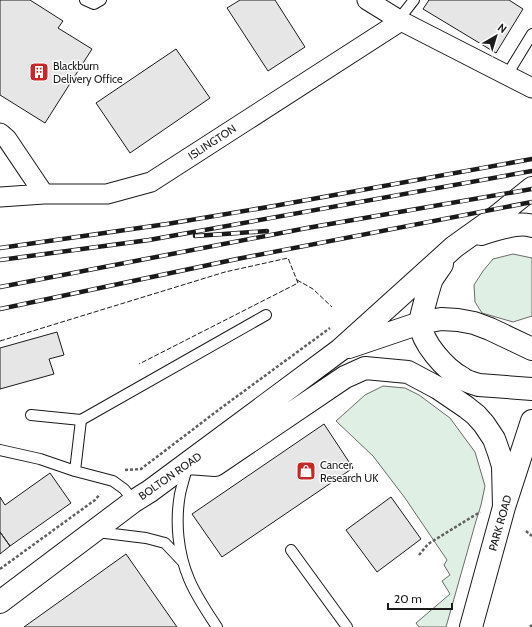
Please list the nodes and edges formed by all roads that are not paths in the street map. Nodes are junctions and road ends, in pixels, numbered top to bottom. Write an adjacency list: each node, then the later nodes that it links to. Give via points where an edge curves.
1 (85, 0): 2 (lane, via 94,4)
2 (101, 0)
3 (367, 0): 5 (street)
4 (414, 0): 5 (lane)
5 (400, 20): 7 (street); 11 (street, ISLINGTON, via 151,182 107,194)
6 (532, 34): 7 (lane)
7 (507, 75): 8 (street)
8 (532, 88)
9 (0, 132): 11 (street)
10 (532, 188): 14 (highway)
11 (44, 194): 12 (street, ISLINGTON)
12 (0, 197)
13 (532, 226): 14 (highway, via 502,227)
14 (460, 243): 16 (highway, via 432,280); 18 (highway)
15 (266, 315): 21 (lane)
16 (420, 323): 17 (highway, via 441,319 458,320 490,329); 18 (highway); 19 (highway, via 432,350 441,361 466,381 479,385)
17 (532, 349)
18 (340, 350): 24 (highway, BOLTON ROAD)
19 (532, 389)
20 (31, 415): 21 (lane)
21 (81, 420): 26 (lane)
22 (532, 421): 28 (highway, PARK ROAD)
23 (0, 450): 26 (lane, via 40,459)
24 (188, 463): 27 (highway, BOLTON ROAD); 28 (highway, via 215,465 345,377 365,368 408,372 453,397 484,424 494,439 504,466); 31 (lane, via 180,494 177,526)
25 (532, 465): 28 (highway)
26 (75, 471): 27 (lane, via 113,481)
27 (134, 501): 29 (highway, BOLTON ROAD)
28 (504, 507): 35 (highway, PARK ROAD)
29 (93, 532): 31 (lane, via 146,538 165,543); 32 (highway, BOLTON ROAD)
30 (291, 550): 34 (lane)
31 (182, 561): 33 (lane, via 189,580)
32 (0, 602)
33 (217, 627)
34 (347, 627)
35 (471, 627)

